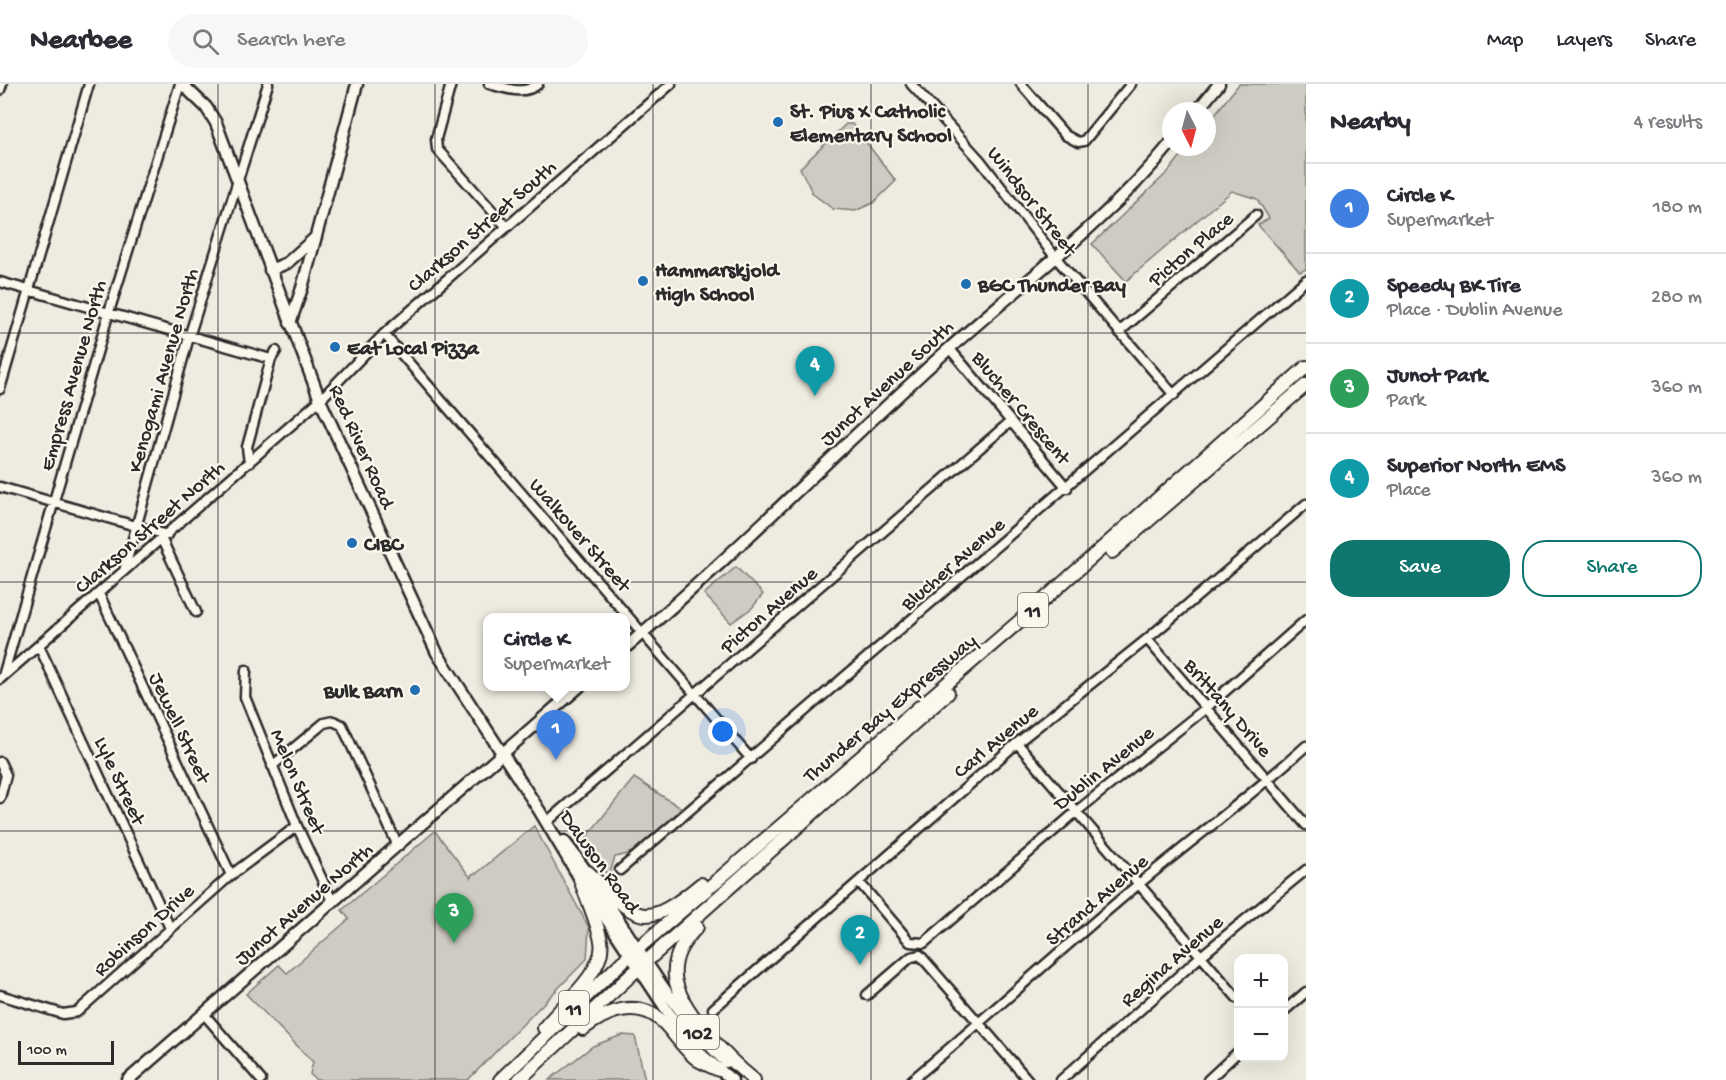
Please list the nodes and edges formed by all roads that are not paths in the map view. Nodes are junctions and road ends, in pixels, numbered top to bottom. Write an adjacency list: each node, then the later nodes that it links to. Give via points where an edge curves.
1 (2, 84): 14 (street)
2 (89, 84): 25 (street)
3 (181, 84): 17 (main road, Red River Road, via 206,107 216,123); 26 (street, Empress Avenue North)
4 (268, 84): 17 (street, Kenogami Avenue North)
5 (357, 84): 20 (main road)
6 (451, 84): 19 (street, via 436,139 437,149)
7 (489, 84): 8 (street, via 520,91)
8 (538, 84)
9 (671, 84): 19 (street, Clarkson Street South)
10 (911, 84): 21 (street, Windsor Street, via 980,160)
11 (1021, 84): 12 (street, via 1065,135 1078,142 1084,141)
12 (1130, 84)
13 (1219, 84): 15 (main road)
14 (0, 90)
15 (1204, 102)
16 (1162, 154): 21 (main road, Junot Avenue South)
17 (237, 180): 22 (main road, Red River Road); 30 (street, Kenogami Avenue North)
18 (1256, 215): 28 (street, Picton Place)
19 (506, 226): 29 (street, Clarkson Street South)
20 (316, 237): 22 (main road, via 288,263); 27 (main road)
21 (1056, 258): 28 (street, Windsor Street); 31 (main road, Junot Avenue South)
22 (270, 270): 27 (main road, Red River Road)
23 (1306, 280): 35 (street, Blucher Avenue)
24 (0, 282): 25 (street)
25 (28, 291): 26 (street); 34 (street)
26 (109, 312): 30 (street); 41 (street, Empress Avenue North)
27 (290, 323): 36 (main road, Red River Road)
28 (1119, 332): 35 (street, Windsor Street)
29 (384, 334): 36 (street, Clarkson Street South); 48 (street, Walkover Street)
30 (189, 337): 38 (street, via 273,355 247,447); 43 (street, Kenogami Avenue North)
31 (949, 348): 37 (street, Blucher Crescent); 51 (main road, Junot Avenue South)
32 (1306, 367): 74 (highway, Thunder Bay Expressway / 11, via 1029,613)
33 (1306, 385): 75 (highway, Thunder Bay Expressway / 11, via 964,679)
34 (0, 389)
35 (1174, 395): 40 (street, Blucher Avenue)
36 (321, 400): 38 (street, Clarkson Street North); 62 (main road, Red River Road, via 436,653)
37 (1010, 422): 40 (street, Blucher Crescent); 58 (street, Picton Avenue)
38 (249, 463): 44 (street, Clarkson Street North)
39 (0, 487): 41 (street)
40 (1066, 488): 63 (street, Blucher Avenue)
41 (54, 503): 43 (street); 56 (street, Empress Avenue North)
42 (1306, 504): 52 (street, Carl Avenue)
43 (134, 526): 44 (street); 45 (street, Kenogami Avenue North)
44 (164, 537): 45 (street, Clarkson Street North); 47 (street)
45 (124, 571): 46 (street, Clarkson Street North)
46 (99, 594): 54 (street, Clarkson Street North); 78 (street, Jewell Street)
47 (196, 612)
48 (627, 613)
49 (630, 616): 51 (street, Walkover Street)
50 (1306, 620): 59 (street, Dublin Avenue)
51 (644, 632): 53 (main road, Junot Avenue South); 58 (street, Walkover Street)
52 (1147, 639): 59 (street, Brittany Drive); 60 (street, Carl Avenue)
53 (630, 644)
54 (39, 646): 56 (street, Clarkson Street North); 83 (street, Lyle Street)
55 (246, 670): 65 (street, Melon Street, via 245,697)
56 (2, 678)
57 (575, 691): 62 (main road)
58 (696, 696): 63 (street, Walkover Street); 70 (street, Picton Avenue)
59 (1206, 708): 66 (street, Brittany Drive); 69 (street, Dublin Avenue)
60 (1017, 743): 69 (street); 80 (street, Carl Avenue)
61 (1306, 746): 66 (street, Strand Avenue)
62 (502, 753): 68 (main road, Red River Road); 73 (main road, Junot Avenue North)
63 (751, 759): 76 (street, Blucher Avenue)
64 (0, 762): 67 (street, via 6,775)
65 (272, 766): 72 (street, Melon Street); 73 (street, via 324,723 342,725)
66 (1268, 780): 71 (street, Brittany Drive); 81 (street, Strand Avenue)
67 (0, 798)
68 (539, 810): 70 (main road, Dawson Road); 79 (main road, Dawson Road)
69 (1077, 811): 80 (street, Dublin Avenue, via 924,943 910,942); 81 (street)
70 (548, 821): 79 (main road, Dawson Road)
71 (1306, 825)
72 (297, 826): 78 (street, Robinson Drive); 82 (street, Melon Street)
73 (398, 846): 82 (main road, Junot Avenue North)
74 (754, 848): 79 (highway, via 718,869 672,907 653,915 627,910); 84 (highway, Thunder Bay Expressway / 11)
75 (759, 864): 86 (highway, Thunder Bay Expressway / 11); 104 (highway, via 684,940 675,978 710,1039)
76 (620, 870)
77 (1306, 870): 85 (street, Regina Avenue)
78 (231, 875): 83 (street, Robinson Drive)
79 (584, 876): 84 (main road, Dawson Road); 96 (highway, via 601,938 602,957)
80 (859, 882): 92 (street, Carl Avenue)
81 (1139, 884): 85 (street); 94 (street, Strand Avenue)
82 (333, 903): 93 (main road, Junot Avenue North)
83 (170, 928): 89 (street, Robinson Drive, via 77,1012 63,1014)
84 (634, 952): 86 (main road, Dawson Road / 102); 96 (highway, Thunder Bay Expressway / 11)
85 (1201, 956): 88 (street); 107 (street, Regina Avenue)
86 (643, 965): 97 (highway, Thunder Bay Expressway / 11); 98 (main road, Dawson Road / 102, via 686,1036); 104 (main road, Dawson Road / 102, via 714,1050)
87 (1306, 992): 91 (street)
88 (1234, 993)
89 (0, 995)
90 (867, 995): 94 (street, via 911,957 923,957)
91 (1287, 1008)
92 (712, 1009)
93 (204, 1014): 99 (main road, Junot Avenue North); 100 (street)
94 (980, 1024): 105 (street, Strand Avenue); 106 (street)
95 (1234, 1057): 108 (street)
96 (519, 1060): 101 (highway, Thunder Bay Expressway / 11)
97 (534, 1066): 98 (highway, via 607,1013 625,1009 654,1016 698,1059); 102 (highway, Thunder Bay Expressway / 11)
98 (719, 1071): 103 (main road, Dawson Road / 102)
99 (128, 1080)
100 (261, 1080)
101 (500, 1080)
102 (519, 1080)
103 (732, 1080)
104 (753, 1080)
105 (912, 1080)
106 (1028, 1080)
107 (1061, 1080)
108 (1208, 1080)

